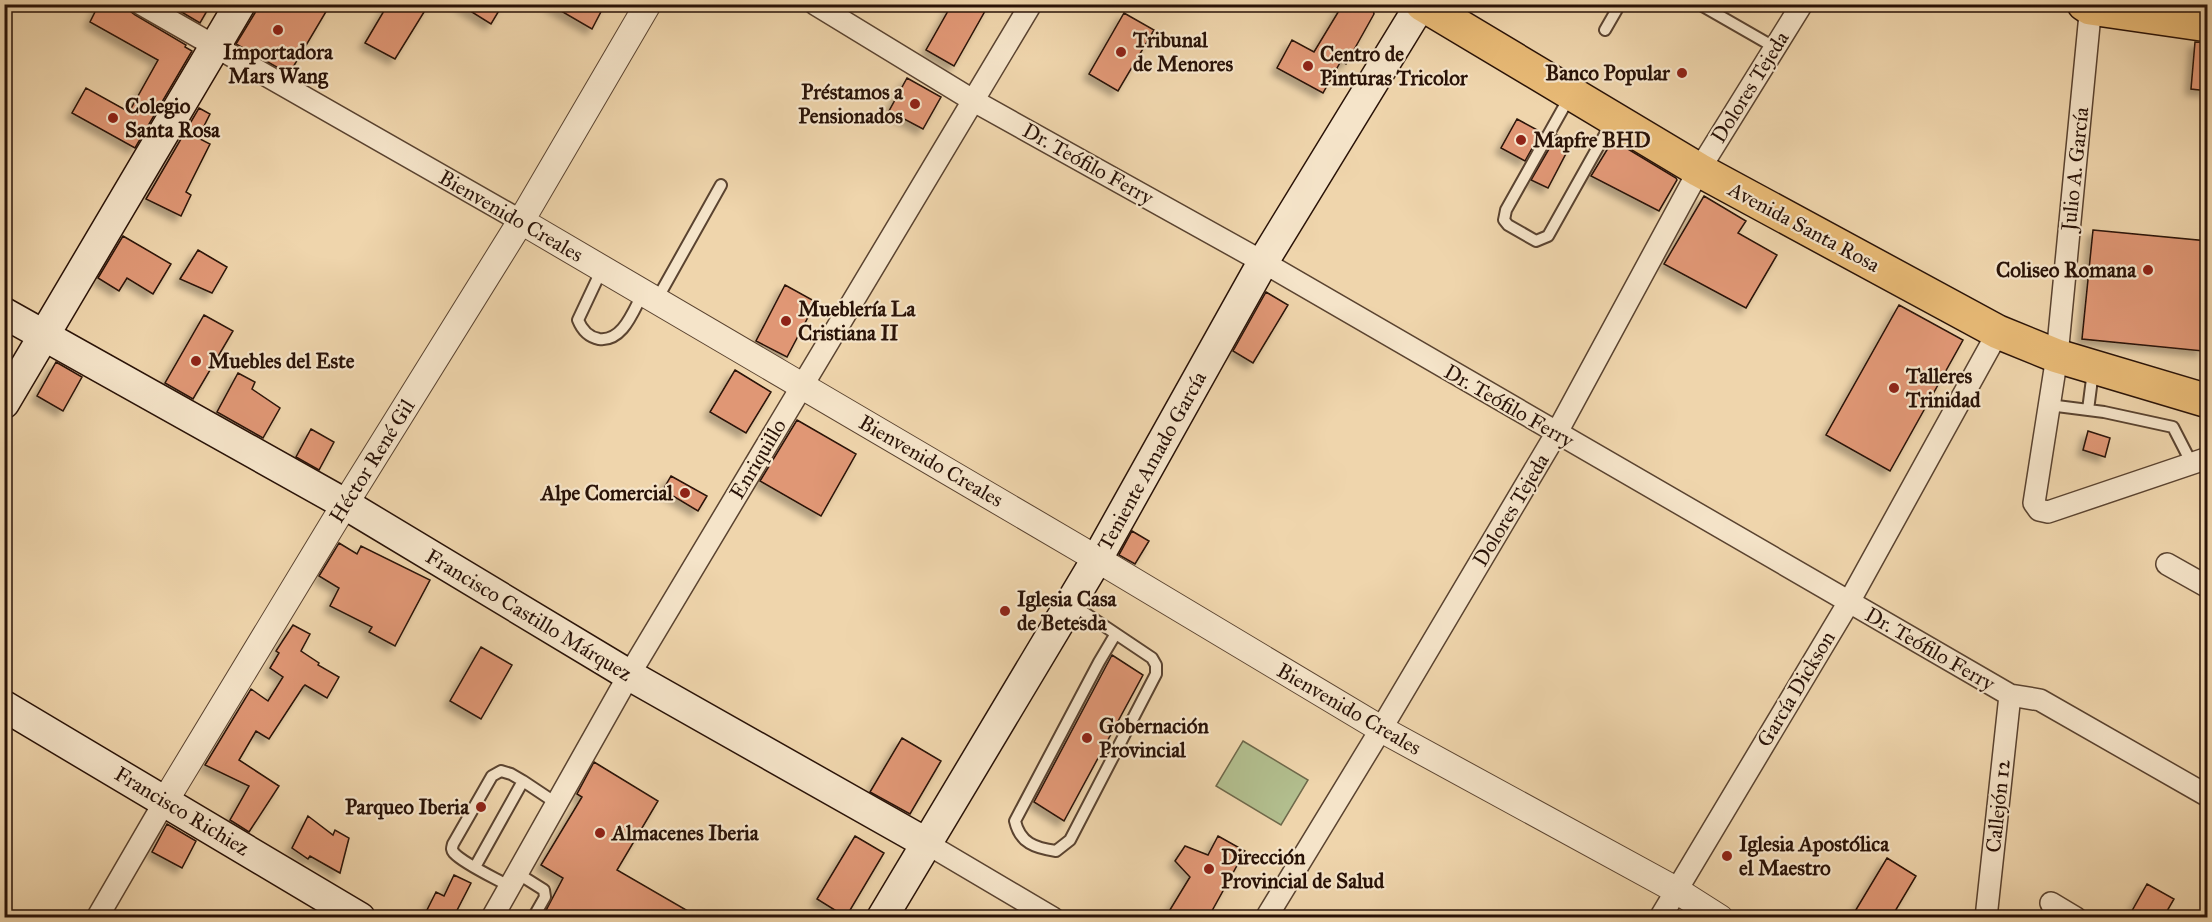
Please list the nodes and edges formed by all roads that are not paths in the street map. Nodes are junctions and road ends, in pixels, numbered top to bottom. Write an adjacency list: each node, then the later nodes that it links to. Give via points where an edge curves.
1 (141, 4): 14 (street, Bienvenido Creales)
2 (240, 4): 14 (main road)
3 (648, 4): 20 (street, Héctor René Gil)
4 (815, 4): 16 (street, Dr. Teófilo Ferry)
5 (1031, 4): 16 (street, Enriquillo)
6 (1422, 4): 15 (main road, Avenida Santa Rosa); 21 (main road, Teniente Amado García)
7 (1620, 4): 12 (lane)
8 (1699, 4): 13 (lane)
9 (1802, 4): 13 (street, Dolores Tejeda)
10 (2088, 6): 11 (main road); 27 (street, Julio A. García)
11 (2208, 25)
12 (1605, 30)
13 (1774, 47): 18 (street, Dolores Tejeda)
14 (214, 48): 20 (street, Bienvenido Creales); 26 (main road)
15 (1571, 94): 17 (main road, Avenida Santa Rosa); 17 (lane, via 1506,210 1504,220 1508,225 1536,241 1548,236)
16 (974, 101): 21 (street, Dr. Teófilo Ferry); 29 (street, Enriquillo)
17 (1614, 119): 18 (main road, Avenida Santa Rosa)
18 (1699, 170): 25 (main road, Avenida Santa Rosa); 34 (street, Dolores Tejeda)
19 (721, 185): 23 (lane)
20 (521, 221): 22 (street, Bienvenido Creales); 36 (street, Héctor René Gil)
21 (1263, 262): 34 (street, Dr. Teófilo Ferry); 37 (main road, Teniente Amado García)
22 (602, 269): 23 (street, Bienvenido Creales); 23 (lane, via 578,320 582,330 593,338 606,340 616,336)
23 (650, 297): 29 (street, Bienvenido Creales)
24 (4, 313): 26 (main road, Francisco Castillo Márquez)
25 (1998, 332): 27 (main road, Avenida Santa Rosa); 40 (street, García Dickson)
26 (45, 337): 31 (main road); 36 (main road, Francisco Castillo Márquez)
27 (2057, 356): 28 (main road, Avenida Santa Rosa); 32 (street, Julio A. García)
28 (2093, 367): 30 (main road, Avenida Santa Rosa); 33 (lane)
29 (801, 386): 37 (street, Bienvenido Creales); 43 (street, Enriquillo)
30 (2208, 401)
31 (4, 403)
32 (2049, 405): 33 (lane); 35 (street, Julio A. García, via 2034,503 2039,510 2048,512)
33 (2088, 410): 35 (lane, via 2173,427)
34 (1556, 434): 40 (street, Dr. Teófilo Ferry); 46 (street, Dolores Tejeda)
35 (2200, 461)
36 (345, 504): 43 (main road, Francisco Castillo Márquez); 49 (street, Héctor René Gil)
37 (1096, 559): 41 (main road, Teniente Amado García); 46 (street, Bienvenido Creales)
38 (2167, 564): 39 (street)
39 (2208, 587)
40 (1849, 602): 44 (street, Dr. Teófilo Ferry); 54 (street, García Dickson)
41 (1070, 603): 42 (lane); 51 (main road, Teniente Amado García)
42 (1115, 635): 42 (lane, via 1015,822 1023,840 1043,849 1056,851 1070,840 1156,674 1152,658)
43 (629, 675): 50 (street, Enriquillo); 51 (main road, Francisco Castillo Márquez)
44 (2010, 695): 48 (street, Dr. Teófilo Ferry, via 2040,700); 65 (street, Callejón 12)
45 (4, 706): 49 (main road, Francisco Richiez)
46 (1381, 729): 54 (street, Bienvenido Creales); 62 (street, Dolores Tejeda)
47 (523, 781): 50 (lane); 52 (lane); 52 (lane, via 501,771 492,776 464,822 452,849)
48 (2208, 796)
49 (165, 801): 56 (street, Héctor René Gil); 57 (main road, Francisco Richiez)
50 (556, 802): 53 (street, Enriquillo)
51 (926, 843): 60 (main road, Teniente Amado García); 61 (street, Francisco Castillo Márquez)
52 (475, 867): 53 (lane)
53 (513, 880): 58 (street, Enriquillo); 59 (lane, via 544,890)
54 (1676, 891): 63 (street, García Dickson); 64 (street, Bienvenido Creales)
55 (2051, 903): 66 (street)
56 (97, 918)
57 (360, 918)
58 (492, 918)
59 (533, 918)
60 (882, 918)
61 (1053, 918)
62 (1266, 918)
63 (1660, 918)
64 (1720, 918)
65 (1986, 918)
66 (2076, 918)

